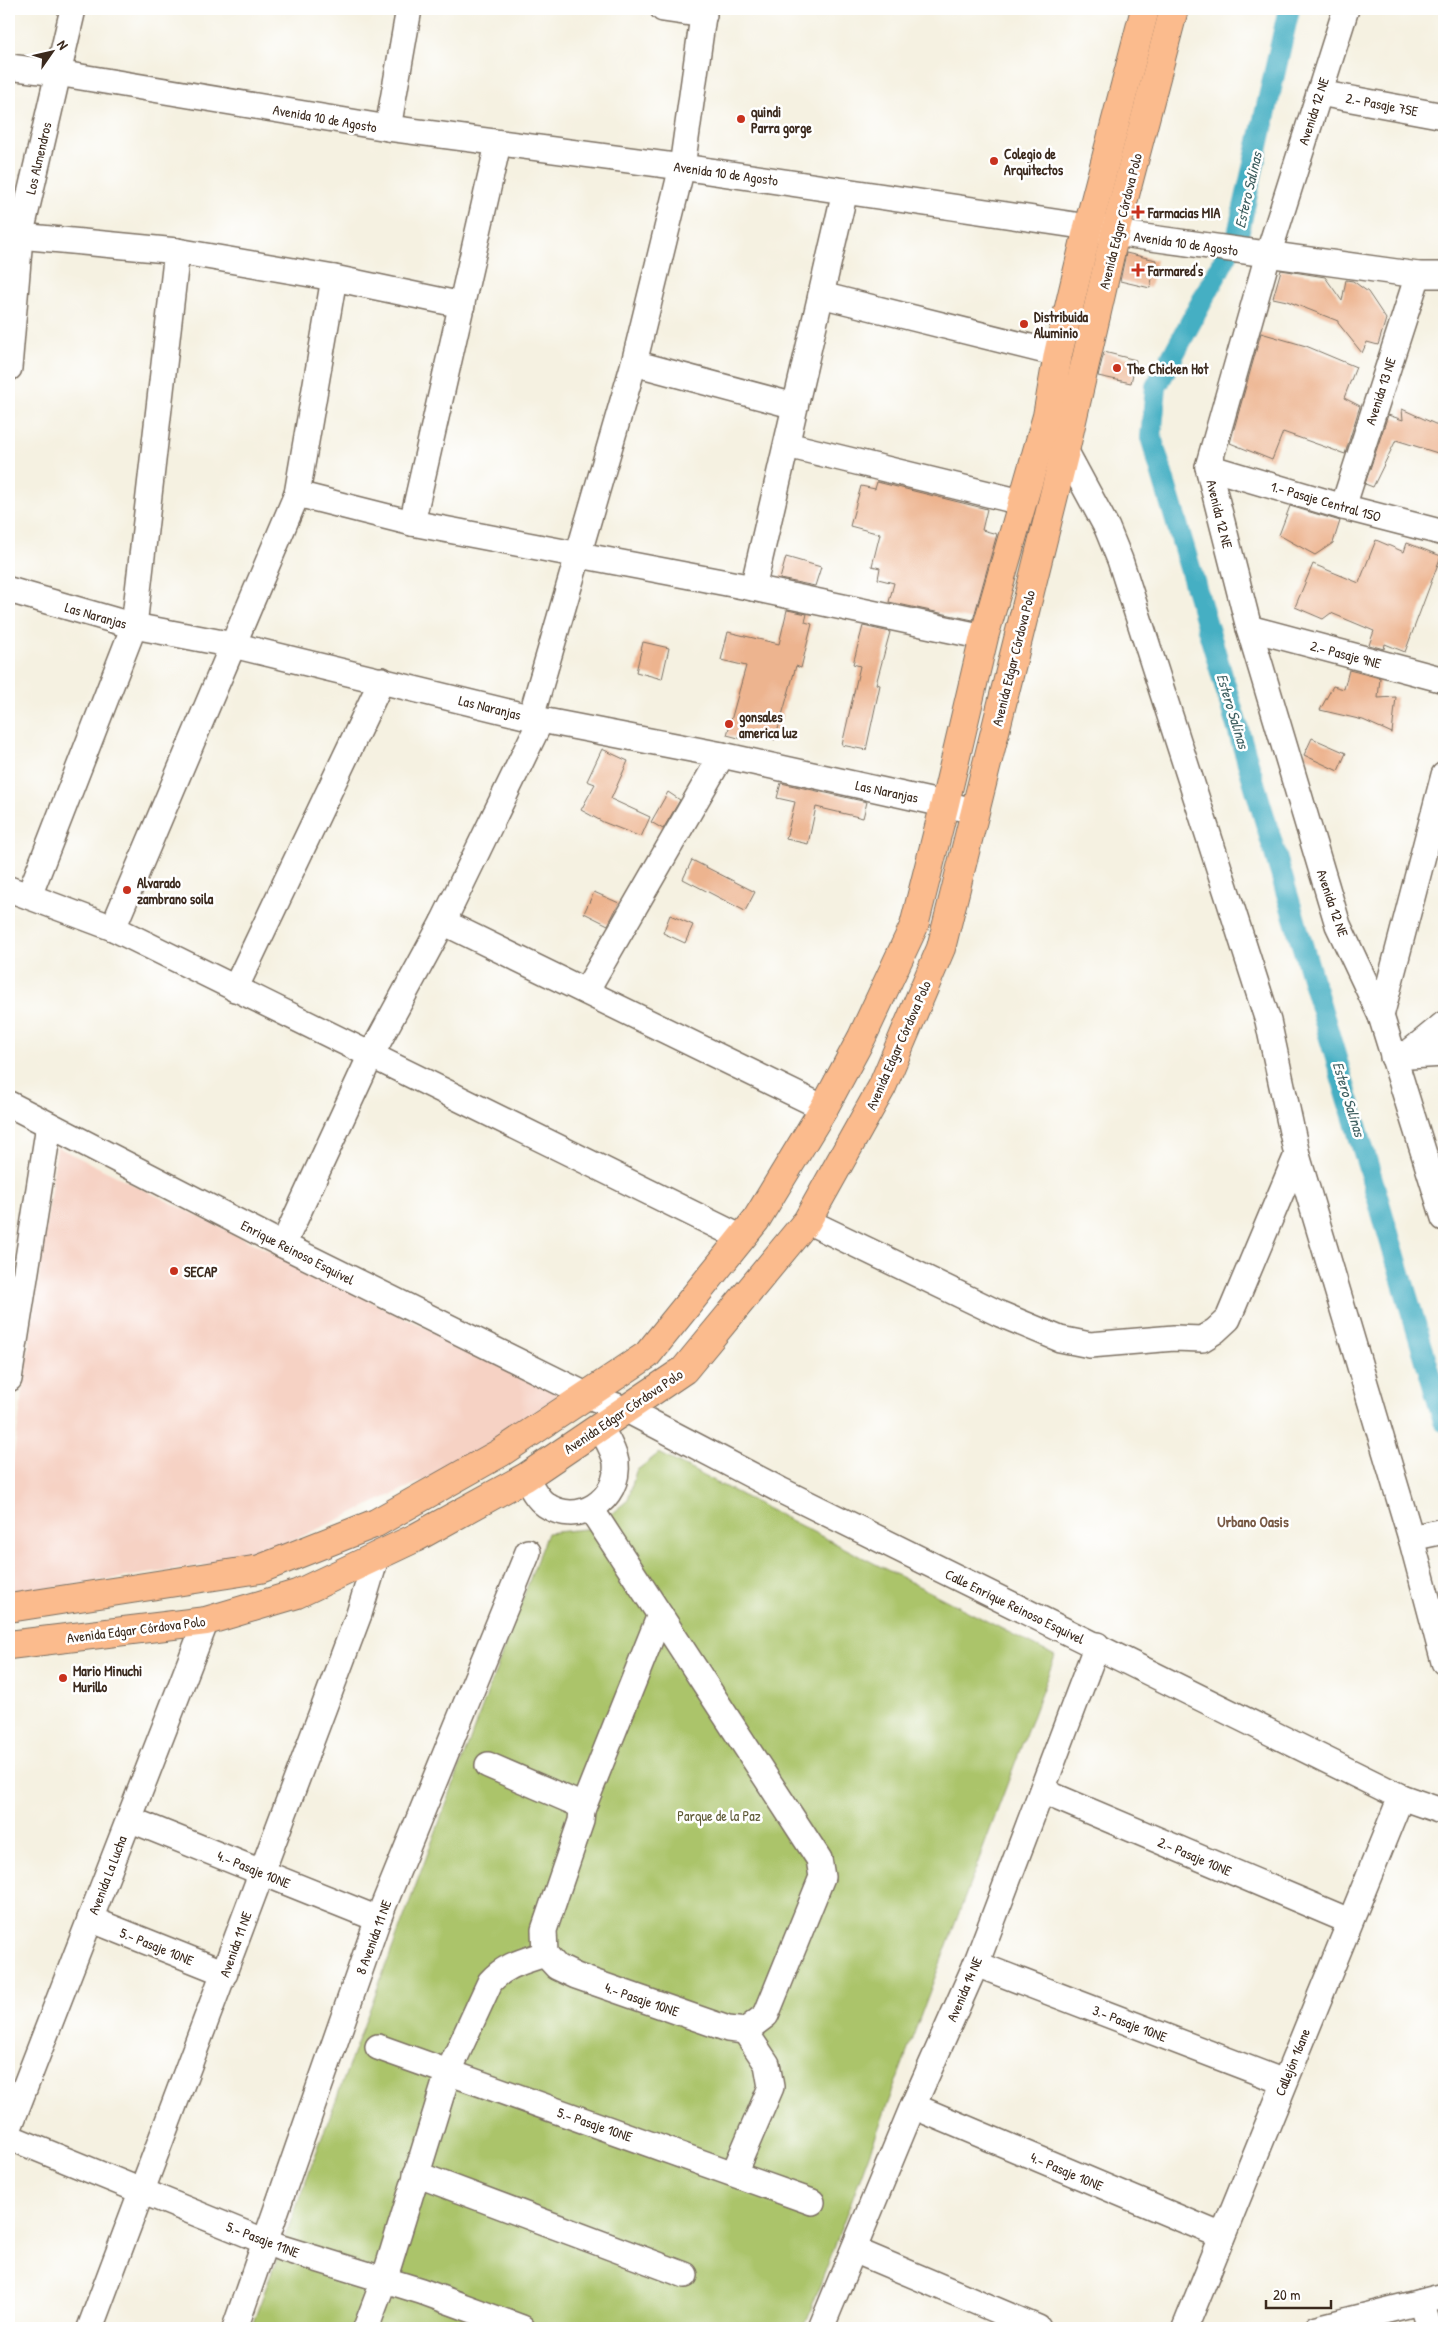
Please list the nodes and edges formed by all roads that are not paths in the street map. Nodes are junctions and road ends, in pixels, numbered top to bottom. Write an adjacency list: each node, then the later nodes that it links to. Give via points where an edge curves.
1 (73, 9): 9 (street, Los Almendros)
2 (409, 9): 12 (street)
3 (663, 9): 7 (street)
4 (1145, 9): 16 (main road, Avenida Edgar Córdova Polo)
5 (1174, 9): 17 (main road, Avenida Edgar Córdova Polo)
6 (1346, 9): 10 (street, Avenida 12 NE)
7 (704, 12): 14 (street)
8 (9, 67): 9 (street, Avenida 10 de Agosto)
9 (57, 73): 12 (street, Avenida 10 de Agosto); 18 (street, Los Almendros)
10 (1319, 93): 11 (street, 2.- Pasaje 7SE); 20 (street, Avenida 12 NE)
11 (1444, 116)
12 (388, 128): 13 (street, Avenida 10 de Agosto)
13 (498, 144): 14 (street, Avenida 10 de Agosto); 25 (street)
14 (682, 167): 15 (street, Avenida 10 de Agosto); 27 (street)
15 (845, 191): 16 (street, Avenida 10 de Agosto); 24 (street)
16 (1088, 227): 17 (street, Avenida 10 de Agosto); 26 (main road, Avenida Edgar Córdova Polo)
17 (1115, 233): 20 (street, Avenida 10 de Agosto); 32 (main road, Avenida Edgar Córdova Polo)
18 (14, 236): 19 (street); 28 (street, Los Almendros)
19 (177, 251): 23 (street); 42 (street)
20 (1258, 254): 21 (street, Avenida 10 de Agosto); 33 (street, Avenida 12 NE)
21 (1418, 275): 22 (street, Avenida 10 de Agosto); 36 (street, Avenida 13 NE)
22 (1444, 275)
23 (334, 278): 25 (street); 34 (street)
24 (821, 295): 26 (street); 29 (street)
25 (462, 305): 37 (street)
26 (1058, 354): 30 (main road, Avenida Edgar Córdova Polo)
27 (634, 363): 29 (street); 39 (street)
28 (9, 368)
29 (795, 406): 31 (street)
30 (1047, 416): 32 (street); 35 (main road, Avenida Edgar Córdova Polo)
31 (787, 445): 35 (street); 40 (street)
32 (1066, 451): 52 (main road, Avenida Edgar Córdova Polo); 67 (street, via 1107,528 1120,560 1268,1022)
33 (1208, 467): 36 (street, 1.- Pasaje Central 1SO); 43 (street, Avenida 12 NE)
34 (297, 494): 37 (street); 45 (street)
35 (1021, 502): 44 (main road, Avenida Edgar Córdova Polo)
36 (1343, 507): 38 (street, 1.- Pasaje Central 1SO)
37 (412, 523): 39 (street)
38 (1444, 534)
39 (577, 554): 40 (street); 48 (street)
40 (752, 588): 44 (street)
41 (9, 590): 42 (street, Las Naranjas)
42 (134, 626): 45 (street, Las Naranjas); 54 (street)
43 (1249, 628): 47 (street, 2.- Pasaje 9NE); 59 (street, Avenida 12 NE, via 1338,925)
44 (984, 638): 51 (main road, Avenida Edgar Córdova Polo)
45 (233, 645): 46 (street, Las Naranjas); 56 (street)
46 (382, 680): 48 (street, Las Naranjas); 57 (street)
47 (1444, 680)
48 (536, 718): 49 (street, Las Naranjas); 55 (street)
49 (722, 755): 51 (street, Las Naranjas); 58 (street)
50 (1444, 775): 53 (street)
51 (945, 803): 52 (street, Las Naranjas); 65 (main road, Avenida Edgar Córdova Polo, via 914,926 862,1037)
52 (975, 811): 69 (main road, Avenida Edgar Córdova Polo, via 941,948 882,1088)
53 (1436, 838): 59 (street)
54 (19, 892): 56 (street)
55 (443, 922): 58 (street); 62 (street)
56 (113, 928): 57 (street)
57 (235, 989): 62 (street)
58 (586, 991): 65 (street)
59 (1381, 1016): 63 (street, Avenida 12 NE)
60 (1444, 1024): 63 (street)
61 (1444, 1054): 63 (street)
62 (371, 1056): 70 (street); 71 (street)
63 (1399, 1057): 68 (street, Avenida 12 NE)
64 (9, 1104): 66 (street, Enrique Reinoso Esquivel)
65 (824, 1108): 70 (main road, Avenida Edgar Córdova Polo)
66 (49, 1125): 71 (street, Enrique Reinoso Esquivel); 72 (street)
67 (1297, 1155): 69 (street, via 1228,1319 1202,1339 1090,1345 1060,1339 1000,1314); 79 (street)
68 (1443, 1213)
69 (807, 1220): 74 (main road, Avenida Edgar Córdova Polo, via 684,1370)
70 (742, 1238): 73 (main road, Avenida Edgar Córdova Polo, via 647,1355)
71 (283, 1245): 73 (street, Enrique Reinoso Esquivel)
72 (9, 1379)
73 (588, 1396): 74 (street, Calle Enrique Reinoso Esquivel); 82 (main road, Avenida Edgar Córdova Polo, via 500,1454 376,1523 260,1569)
74 (625, 1409): 75 (main road, Avenida Edgar Córdova Polo); 86 (street, Calle Enrique Reinoso Esquivel, via 780,1490)
75 (600, 1427): 76 (main road, Avenida Edgar Córdova Polo); 77 (street, via 616,1460 616,1475 612,1489)
76 (526, 1477): 77 (street, via 535,1495 555,1510 579,1513); 81 (main road, Avenida Edgar Córdova Polo)
77 (591, 1509): 83 (street)
78 (1443, 1532): 79 (street)
79 (1411, 1538): 87 (street)
80 (528, 1552): 96 (street, 8 Avenida 11 NE)
81 (376, 1558): 84 (main road, Avenida Edgar Córdova Polo, via 297,1594); 94 (street, Avenida 11 NE, via 359,1614)
82 (9, 1608)
83 (660, 1615): 91 (street); 101 (street, via 822,1868 822,1877 766,2015)
84 (206, 1621): 85 (main road, Avenida Edgar Córdova Polo); 93 (street, Avenida La Lucha)
85 (9, 1645)
86 (1097, 1645): 89 (street, Avenida 14 NE); 90 (street, Calle Enrique Reinoso Esquivel)
87 (1444, 1662)
88 (488, 1765): 91 (street, via 576,1803)
89 (1042, 1791): 97 (street, 2.- Pasaje 10NE); 99 (street, Avenida 14 NE)
90 (1401, 1797): 92 (street, Calle Enrique Reinoso Esquivel); 97 (street, Callejón 16ane)
91 (582, 1810): 98 (street, via 544,1930)
92 (1444, 1812)
93 (129, 1819): 94 (street, 4.- Pasaje 10NE); 95 (street, Avenida La Lucha)
94 (262, 1872): 96 (street, 4.- Pasaje 10NE); 100 (street, Avenida 11 NE)
95 (90, 1919): 100 (street, 5.- Pasaje 10NE); 106 (street, Avenida La Lucha)
96 (378, 1919): 113 (street, 8 Avenida 11 NE)
97 (1349, 1921): 104 (street, Callejón 16ane)
98 (545, 1954): 101 (street, 4.- Pasaje 10NE, via 557,1967 576,1976 728,2029); 103 (street, via 510,1966 490,1982)
99 (976, 1964): 104 (street, 3.- Pasaje 10NE); 105 (street, Avenida 14 NE)
100 (225, 1972): 110 (street, Avenida 11 NE)
101 (746, 2031): 108 (street, via 767,2064 771,2087)
102 (378, 2047): 103 (street, 5.- Pasaje 10NE)
103 (448, 2072): 108 (street, 5.- Pasaje 10NE); 109 (street)
104 (1284, 2082): 112 (street, Callejón 16ane)
105 (913, 2106): 112 (street, 4.- Pasaje 10NE); 114 (street, Avenida 14 NE)
106 (9, 2128)
107 (9, 2137): 110 (street, 5.- Pasaje 11NE)
108 (734, 2173): 111 (street, 5.- Pasaje 10NE)
109 (416, 2174): 115 (street); 116 (street)
110 (143, 2191): 113 (street, 5.- Pasaje 11NE); 118 (street, Avenida 11 NE)
111 (812, 2202)
112 (1222, 2236): 124 (street, Callejón 16ane)
113 (266, 2242): 116 (street, 5.- Pasaje 11NE); 119 (street, 8 Avenida 11 NE)
114 (854, 2250): 122 (street, Avenida 14 NE); 123 (street)
115 (685, 2275)
116 (384, 2280): 120 (street); 121 (street, 5.- Pasaje 11NE)
117 (1433, 2299): 125 (street); 126 (street)
118 (90, 2328)
119 (235, 2328)
120 (366, 2328)
121 (522, 2328)
122 (821, 2328)
123 (1038, 2328)
124 (1185, 2328)
125 (1317, 2328)
126 (1429, 2328)

